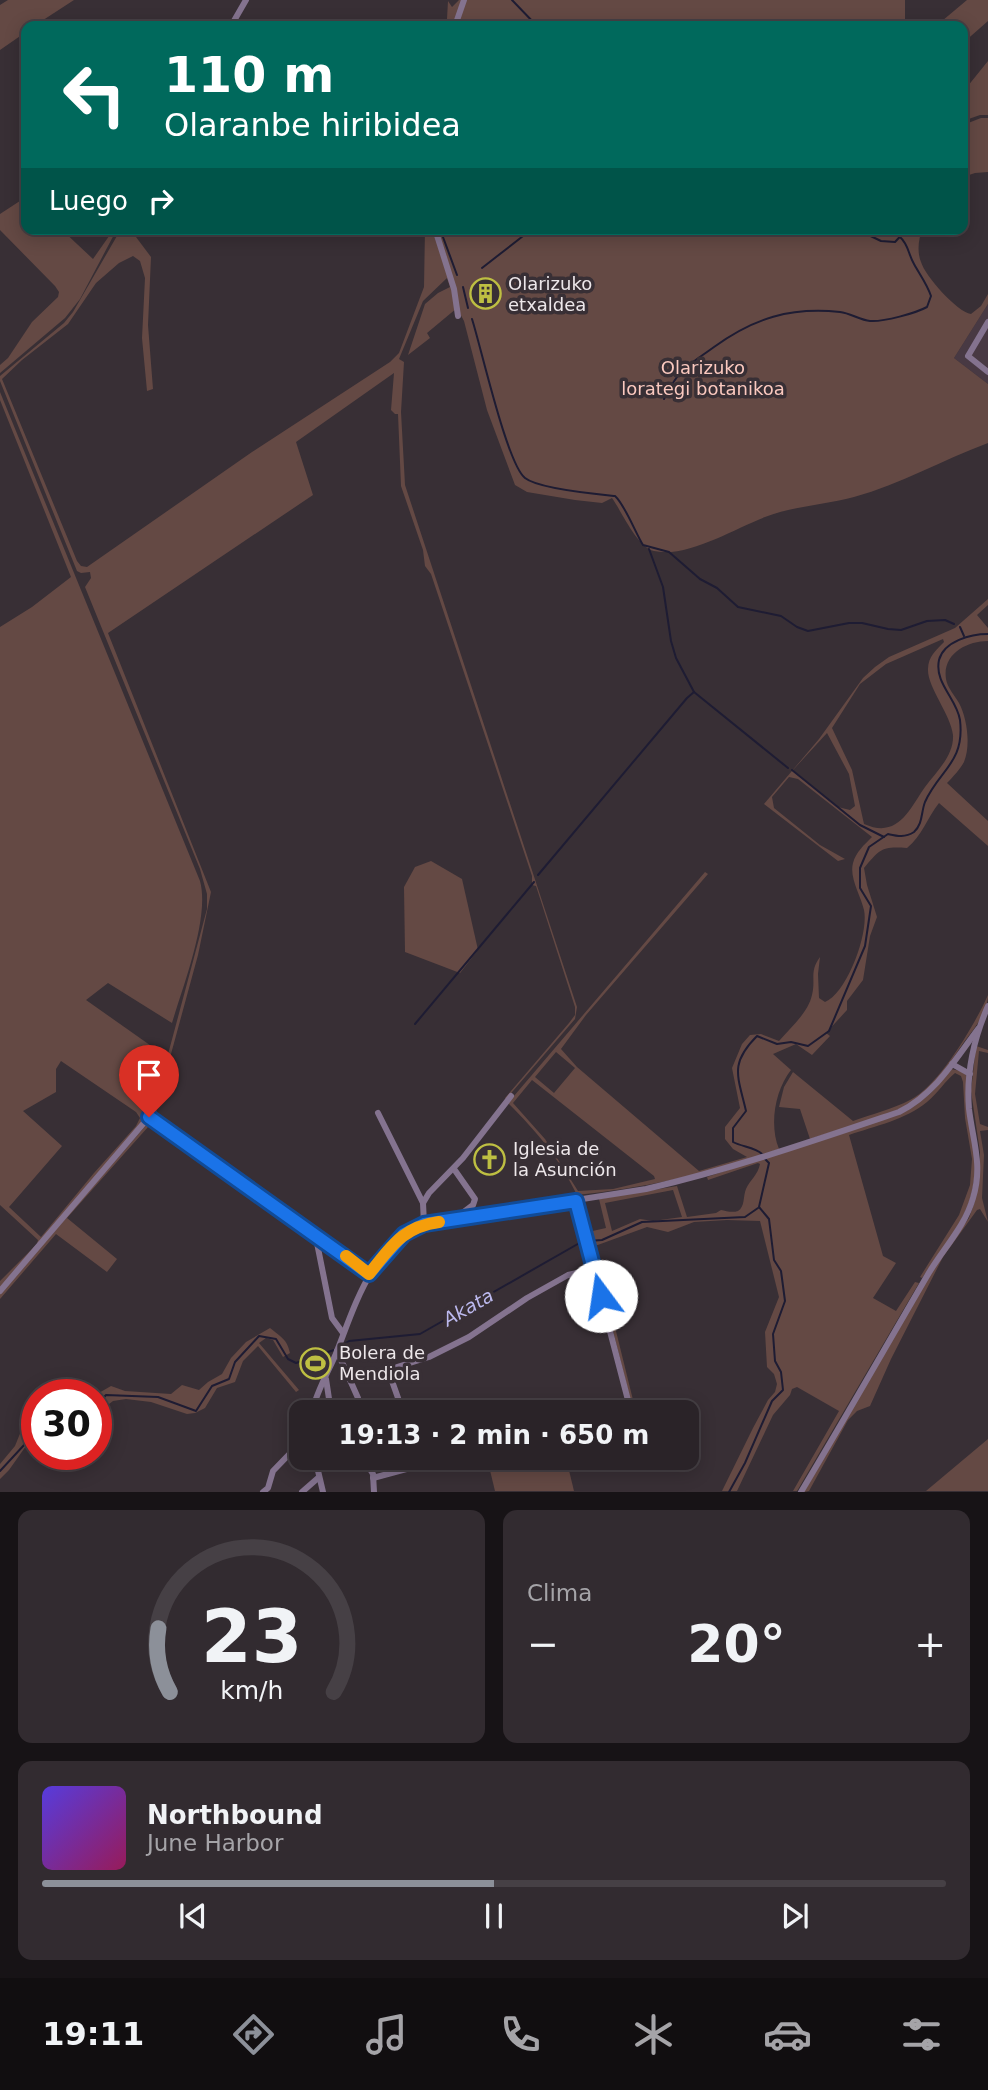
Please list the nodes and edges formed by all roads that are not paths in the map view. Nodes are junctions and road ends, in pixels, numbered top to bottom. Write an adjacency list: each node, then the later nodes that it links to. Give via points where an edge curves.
1 (246, 0): 3 (street)
2 (464, 0): 4 (street)
3 (235, 21)
4 (457, 21)
5 (437, 235): 6 (street)
6 (458, 316)
7 (988, 323): 8 (street, via 968,356)
8 (988, 372)
9 (988, 1006): 10 (street)
10 (978, 1029): 11 (street); 12 (street)
11 (952, 1065): 12 (street); 16 (street, via 920,1100 899,1112 675,1182)
12 (970, 1074): 42 (street, via 970,1113 978,1150 978,1179 970,1210)
13 (511, 1096): 15 (street)
14 (378, 1113): 17 (street)
15 (454, 1169): 17 (street); 18 (street, via 475,1199)
16 (576, 1201): 18 (street); 21 (street)
17 (423, 1203): 19 (street)
18 (454, 1220): 19 (street)
19 (424, 1224): 22 (street, via 404,1234)
20 (315, 1233): 22 (street); 23 (street, via 149,1117); 24 (street, via 332,1318)
21 (594, 1269): 30 (street, via 568,1275 470,1337 397,1367 392,1381); 31 (street)
22 (369, 1274): 24 (street)
23 (0, 1291)
24 (343, 1333): 25 (street)
25 (337, 1351): 26 (street); 29 (street)
26 (326, 1377): 27 (street); 28 (street)
27 (317, 1400)
28 (329, 1400)
29 (358, 1400)
30 (399, 1400)
31 (628, 1400)
32 (289, 1454): 38 (street, via 272,1471)
33 (317, 1470): 36 (street)
34 (369, 1470): 37 (street)
35 (402, 1470): 37 (street)
36 (318, 1478): 39 (street); 40 (street)
37 (373, 1478): 41 (street)
38 (263, 1492)
39 (302, 1492)
40 (323, 1492)
41 (374, 1492)
42 (801, 1492)

